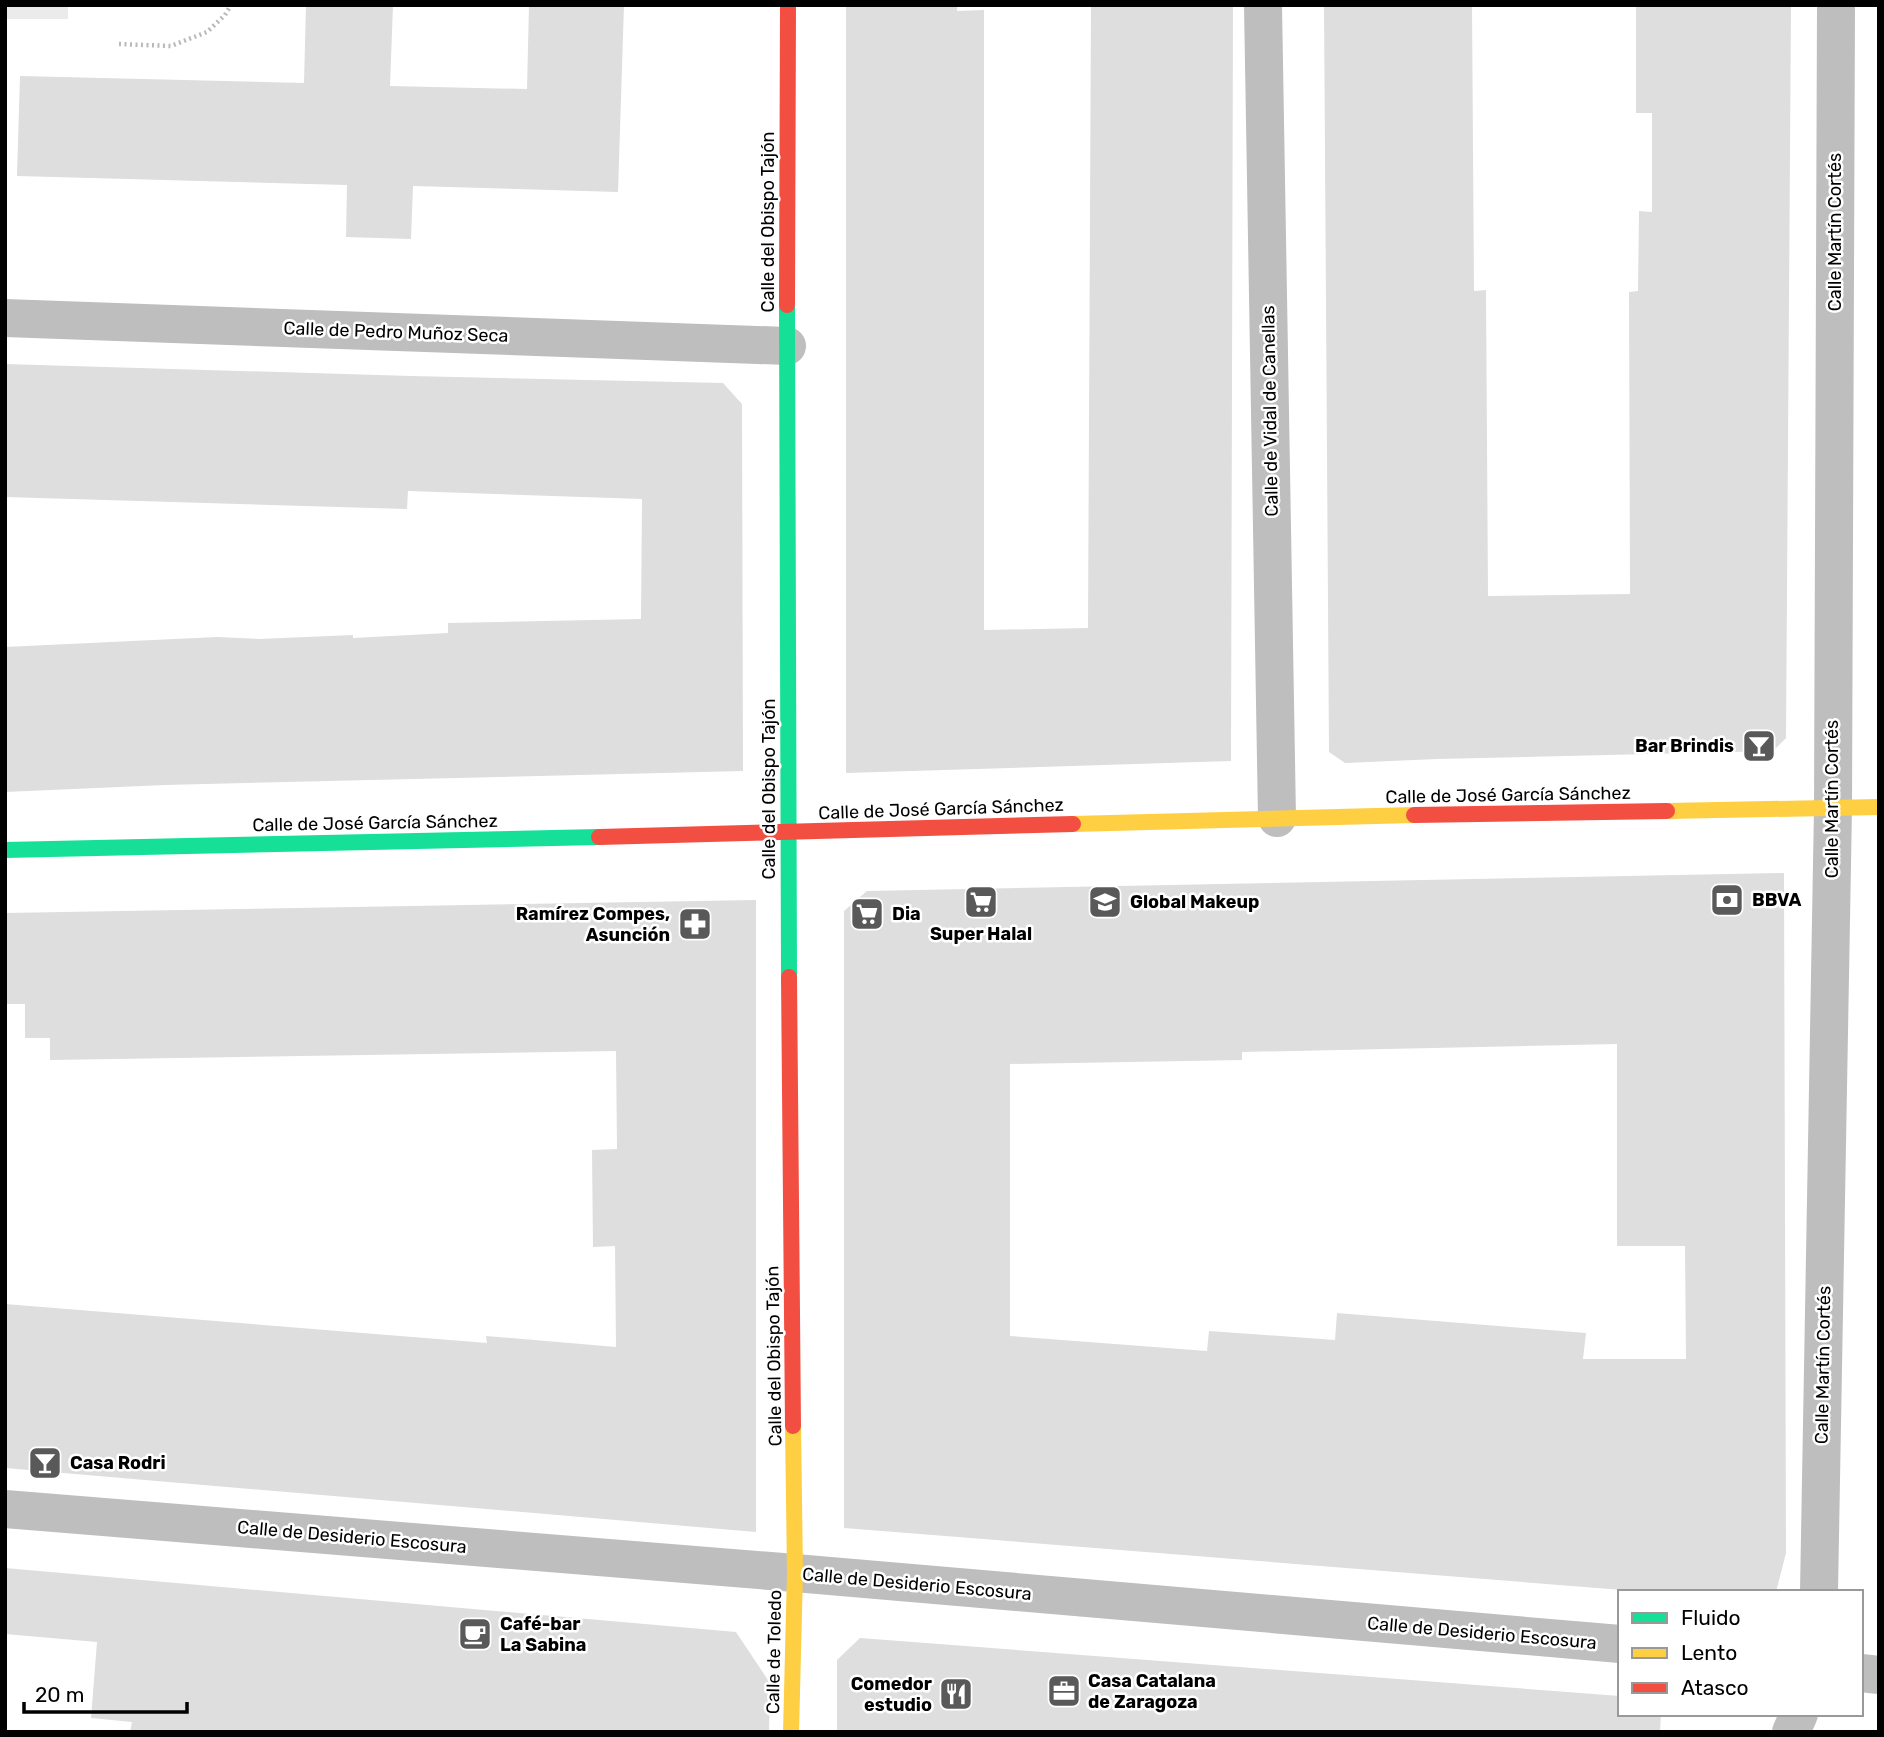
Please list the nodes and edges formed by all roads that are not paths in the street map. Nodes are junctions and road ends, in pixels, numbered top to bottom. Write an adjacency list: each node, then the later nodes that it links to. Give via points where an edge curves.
1 (788, 5): 5 (street, Calle del Obispo Tajón)
2 (1263, 5): 8 (street, Calle de Vidal de Canellas)
3 (1836, 5): 7 (street, Calle Martín Cortés)
4 (5, 318): 5 (street, Calle de Pedro Muñoz Seca)
5 (787, 346): 9 (street, Calle del Obispo Tajón)
6 (1879, 807): 7 (street, Calle de José García Sánchez)
7 (1833, 808): 8 (street, Calle de José García Sánchez); 13 (street, Calle Martín Cortés)
8 (1278, 818): 9 (street, Calle de José García Sánchez)
9 (789, 833): 10 (street, Calle de José García Sánchez); 12 (street, Calle del Obispo Tajón)
10 (5, 850)
11 (5, 1509): 12 (street, Calle de Desiderio Escosura)
12 (795, 1573): 14 (street, Calle de Desiderio Escosura); 16 (street, Calle de Toledo)
13 (1819, 1590)
14 (1618, 1644)
15 (1798, 1716): 17 (street)
16 (791, 1732)
17 (1791, 1732)

